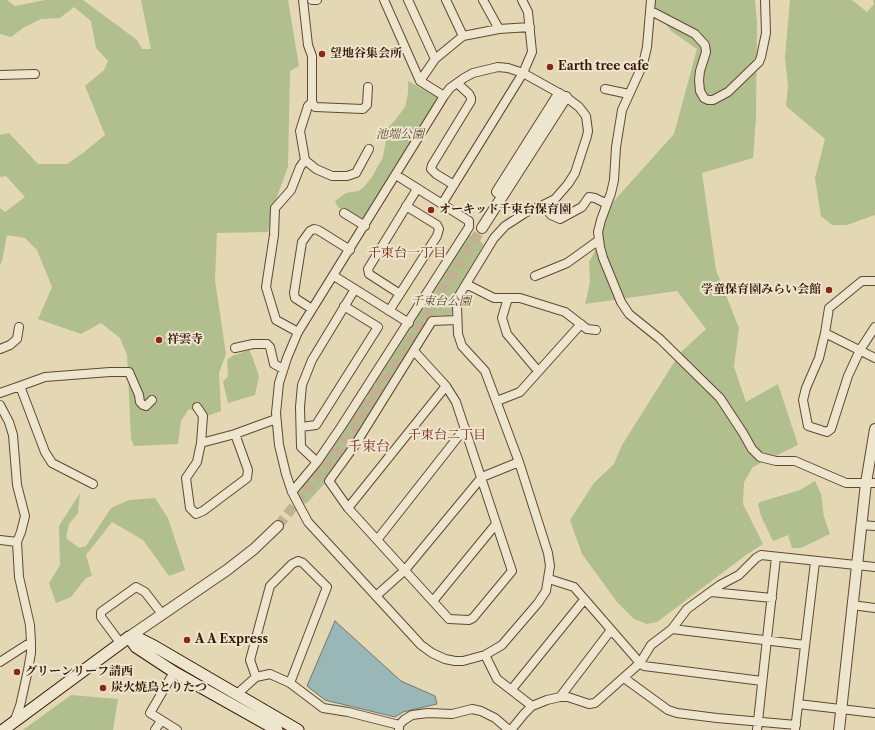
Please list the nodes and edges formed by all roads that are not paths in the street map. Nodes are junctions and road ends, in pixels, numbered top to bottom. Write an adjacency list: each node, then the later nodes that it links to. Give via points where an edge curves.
1 (302, 0): 26 (street, via 308,45 312,56)
2 (312, 0): 3 (street)
3 (317, 0)
4 (384, 0): 19 (street)
5 (408, 0): 15 (street)
6 (446, 0): 14 (street)
7 (483, 0): 13 (street)
8 (522, 0): 12 (street, via 528,12)
9 (651, 0): 11 (street)
10 (765, 0): 11 (street, via 766,33 759,62 728,92 713,100 704,98 700,91 699,76 706,52 705,45 695,34)
11 (651, 11): 23 (street, via 644,59)
12 (530, 27): 13 (street); 16 (street, via 532,52)
13 (499, 29): 14 (street)
14 (463, 36): 15 (street)
15 (435, 59): 19 (street)
16 (523, 73): 20 (street, via 508,68 489,68 473,73); 25 (street); 30 (street)
17 (35, 74): 18 (street)
18 (0, 75)
19 (420, 81): 24 (street)
20 (457, 83): 24 (street); 30 (street, via 469,94 471,101 431,169)
21 (368, 87): 26 (street, via 367,105 363,109 315,107)
22 (605, 89): 23 (street)
23 (628, 94): 33 (street, via 619,122 614,180)
24 (444, 96): 29 (street)
25 (563, 96): 34 (street, via 579,107 586,116 587,136 572,178 555,199); 38 (street, via 515,163)
26 (312, 102): 28 (street, via 308,106 300,131)
27 (369, 149): 28 (street, via 356,173 347,176 332,176 316,169)
28 (305, 160): 57 (street, via 291,190 276,208 266,287 276,320)
29 (396, 176): 31 (street); 37 (street)
30 (454, 185): 32 (street)
31 (417, 189): 32 (street); 35 (street)
32 (442, 204): 52 (street, via 468,221 469,227)
33 (607, 204): 34 (street, via 589,197 582,207 560,219 551,215); 39 (street, via 599,227)
34 (544, 205): 44 (street, via 504,226)
35 (406, 206): 46 (street, via 368,269 369,274); 46 (street, via 437,225 439,229)
36 (344, 213): 37 (street)
37 (365, 226): 40 (street)
38 (480, 226)
39 (599, 240): 42 (street, via 567,263); 82 (street, via 603,258 625,309 660,339 720,398 752,449 760,457 776,461 795,461 846,483)
40 (350, 250): 41 (street); 49 (street, via 314,229 302,242 294,293 295,298)
41 (334, 276): 45 (street); 49 (street)
42 (535, 276)
43 (875, 280): 58 (street, via 862,282 829,308)
44 (466, 284): 47 (street, via 488,296); 51 (street, via 460,294)
45 (355, 289): 48 (street); 50 (street)
46 (400, 294): 50 (street)
47 (508, 298): 53 (street, via 520,298 565,312); 65 (street, via 502,318 507,334)
48 (344, 306): 74 (street, via 312,360 302,385); 74 (street, via 378,327 316,425)
49 (312, 309): 57 (street)
50 (389, 311): 52 (street)
51 (457, 320): 62 (street, via 432,321); 70 (street, via 462,346 485,371)
52 (408, 323): 79 (street)
53 (581, 324): 56 (street, via 587,329); 65 (street)
54 (19, 326): 60 (street, via 17,339)
55 (875, 327): 61 (street)
56 (596, 330)
57 (298, 332): 64 (street)
58 (825, 333): 61 (street); 61 (street, via 803,400 808,426 827,432 831,429 848,376)
59 (235, 348): 64 (street, via 267,344 274,364)
60 (0, 349)
61 (860, 350): 63 (street)
62 (414, 351): 67 (street); 85 (street, via 355,445 329,481)
63 (875, 358)
64 (283, 369): 73 (street, via 279,383)
65 (538, 371): 70 (street, via 520,392)
66 (20, 386): 68 (street); 69 (street, via 44,376 129,372 140,402 146,406); 83 (street, via 45,452 52,463)
67 (446, 386): 75 (street, via 456,402); 85 (street)
68 (0, 393)
69 (152, 400)
70 (497, 401): 80 (street)
71 (0, 405): 92 (street, via 13,436 17,485 25,516)
72 (197, 407): 78 (street, via 204,416)
73 (276, 419): 77 (street); 84 (street, via 281,457)
74 (300, 427): 79 (street, via 301,447)
75 (465, 428): 81 (street); 91 (street)
76 (875, 429): 82 (street)
77 (235, 434): 78 (street); 78 (street, via 248,470 247,478 196,514 190,508 186,478 197,462)
78 (202, 443)
79 (317, 462): 84 (street)
80 (519, 462): 81 (street); 98 (street, via 548,553)
81 (482, 477): 87 (street); 97 (street)
82 (870, 482): 88 (street)
83 (93, 484)
84 (292, 492): 100 (street, via 315,529)
85 (348, 508): 91 (street)
86 (276, 524): 106 (street, via 254,548 227,570)
87 (496, 524): 103 (street); 103 (street, via 512,571 469,620 448,619)
88 (861, 525): 89 (street); 95 (street)
89 (875, 526)
90 (0, 540): 92 (street)
91 (377, 540): 97 (street)
92 (17, 542): 111 (street, via 19,577 30,625)
93 (776, 556): 94 (street); 99 (street, via 761,555 739,574); 101 (street)
94 (816, 562): 95 (street); 112 (street)
95 (857, 566): 96 (street); 104 (street)
96 (875, 567)
97 (405, 570): 100 (street); 103 (street)
98 (549, 579): 102 (street, via 574,587); 113 (street, via 546,591 538,603 502,645)
99 (711, 592): 101 (street); 107 (street, via 687,609)
100 (376, 596): 113 (street, via 421,645 432,653 455,661)
101 (772, 598): 109 (street)
102 (584, 600): 108 (street); 121 (street)
103 (433, 601)
104 (852, 605): 105 (street); 126 (street)
105 (875, 608)
106 (162, 614): 110 (street); 110 (street, via 145,592 136,587 101,612 101,617)
107 (672, 629): 109 (street); 115 (street, via 652,645)
108 (611, 630): 115 (street); 123 (street)
109 (767, 640): 112 (street); 119 (street)
110 (125, 641): 116 (main road); 122 (main road, via 140,639); 129 (main road)
111 (31, 642): 114 (street); 129 (street, via 28,670)
112 (805, 645): 124 (street)
113 (485, 655): 121 (street, via 497,679)
114 (0, 662)
115 (640, 663): 118 (street); 119 (street, via 644,666)
116 (174, 672): 128 (street, via 150,713); 136 (main road)
117 (256, 677): 120 (street, via 270,674); 120 (street, via 250,660 270,586 298,561 327,587); 122 (street)
118 (624, 678): 123 (street, via 595,703); 130 (street, via 668,710)
119 (762, 681): 130 (street)
120 (290, 683): 132 (street, via 323,708 348,712)
121 (512, 689): 125 (street)
122 (236, 695): 137 (main road)
123 (560, 697): 125 (street)
124 (798, 704): 126 (street); 131 (street)
125 (532, 706): 138 (street)
126 (841, 709): 127 (street); 139 (street)
127 (875, 713)
128 (161, 721): 134 (street); 135 (street)
129 (13, 726): 133 (main road)
130 (757, 726): 131 (street)
131 (796, 727)
132 (399, 728): 138 (street, via 404,720 412,715 452,714 472,709 495,718)
133 (3, 730)
134 (155, 730)
135 (177, 730)
136 (277, 730)
137 (297, 730)
138 (510, 730)
139 (839, 730)

